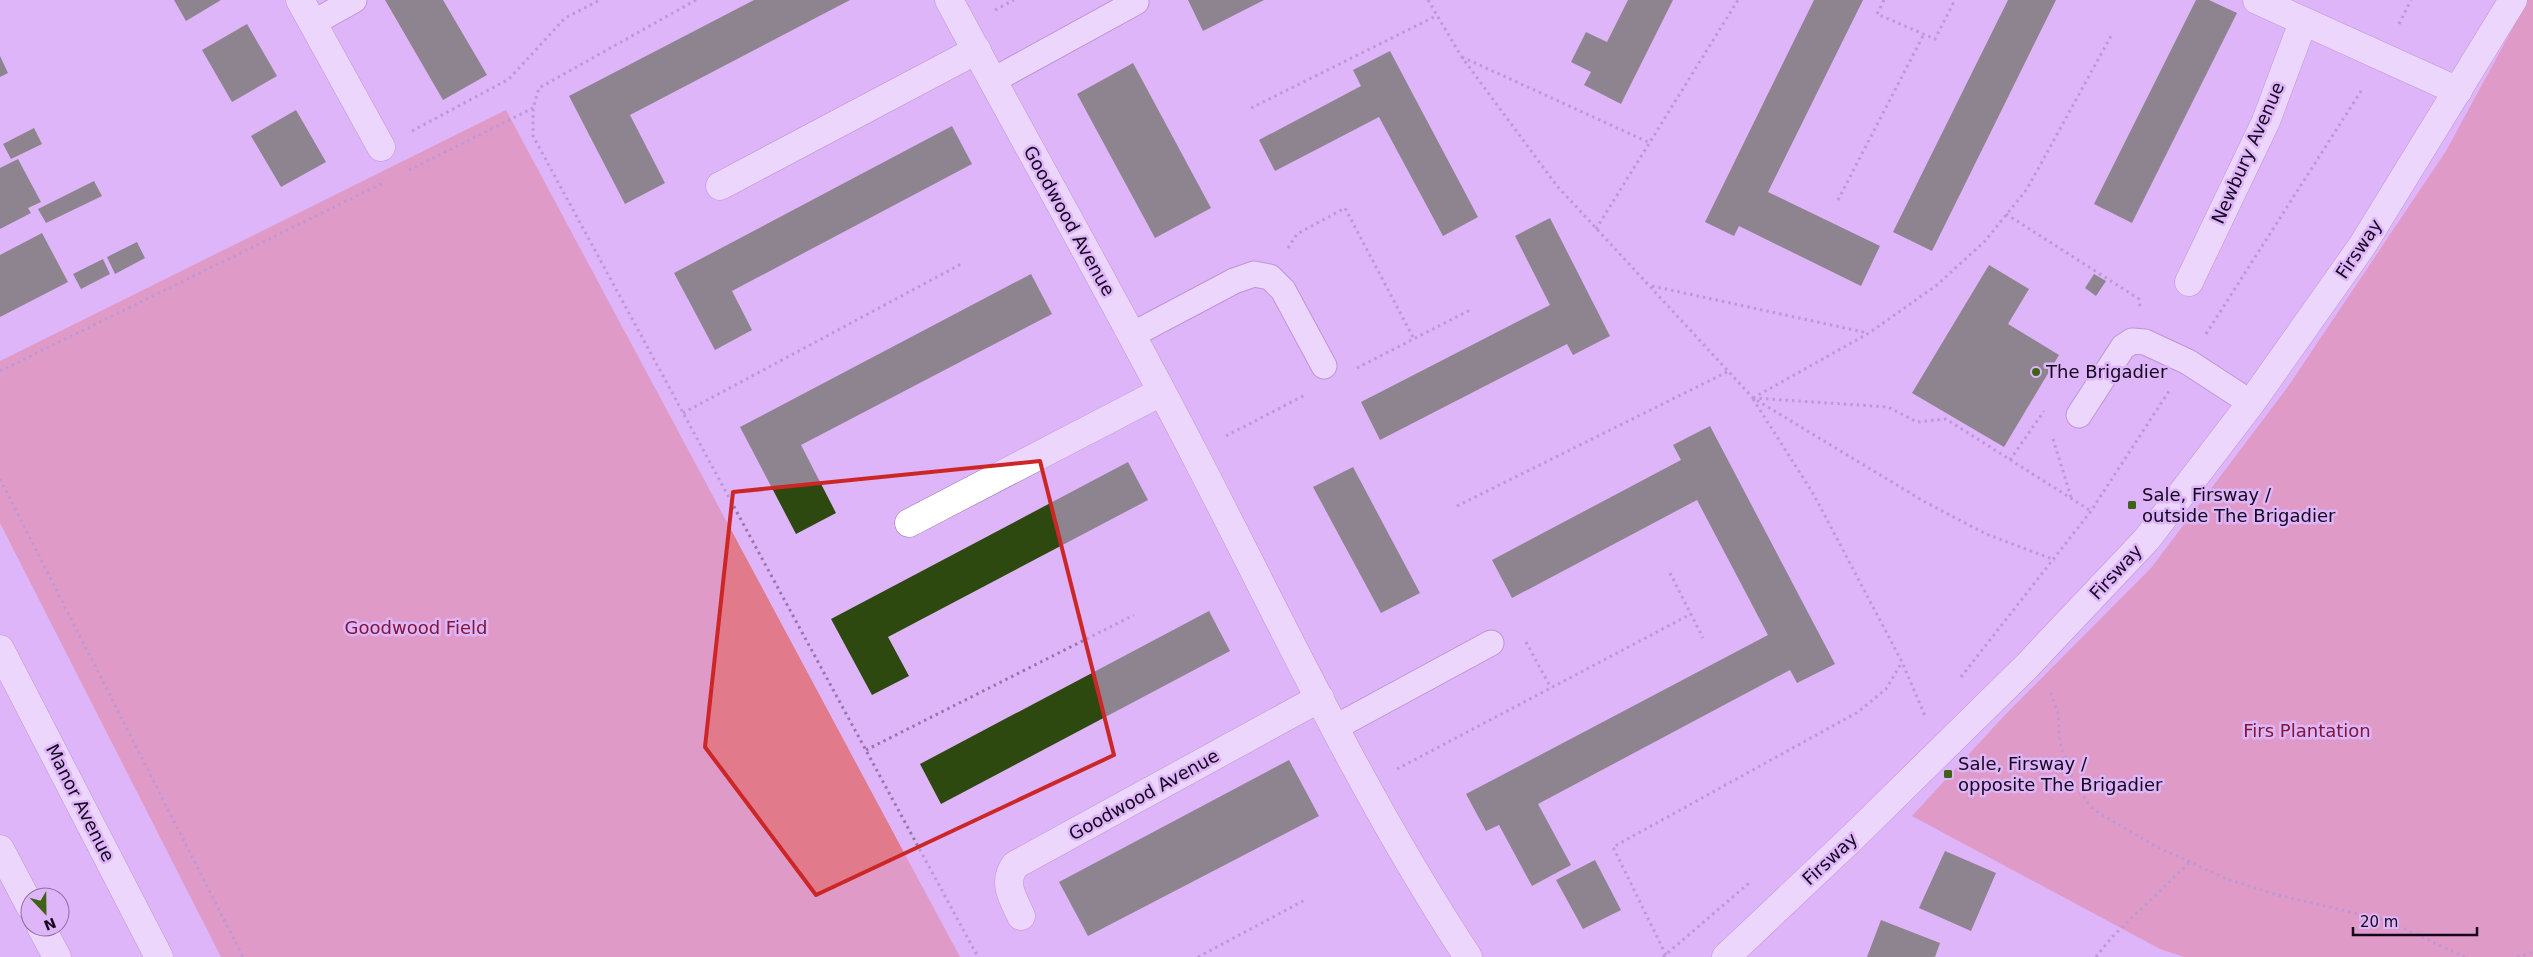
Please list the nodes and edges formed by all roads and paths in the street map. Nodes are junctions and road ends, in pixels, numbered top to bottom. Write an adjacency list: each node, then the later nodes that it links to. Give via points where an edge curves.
1 (354, 0): 12 (lane)
2 (600, 0): 25 (path, via 565,18 509,79)
3 (696, 0): 22 (path, via 539,88)
4 (949, 0): 17 (street, Goodwood Avenue)
5 (1428, 0): 13 (path)
6 (1738, 0): 24 (path)
7 (1884, 0): 15 (path, via 1876,14)
8 (1955, 0): 15 (path, via 1935,39)
9 (2257, 0): 14 (street)
10 (2513, 0): 21 (street, Firsway)
11 (1136, 2): 20 (lane)
12 (307, 12): 25 (street)
13 (1436, 16): 18 (path); 23 (path)
14 (2303, 22): 19 (street); 34 (street, Newbury Avenue, via 2266,121)
15 (1924, 34): 29 (path)
16 (2111, 36): 30 (path, via 2027,189)
17 (977, 50): 20 (street, Goodwood Avenue); 28 (street)
18 (1461, 56): 24 (path); 31 (path, via 1557,186)
19 (2382, 59): 21 (street); 40 (path)
20 (992, 81): 37 (street, Goodwood Avenue)
21 (2458, 92): 46 (street, Firsway, via 2362,246)
22 (533, 108): 26 (path); 48 (path, via 533,136)
23 (1251, 108)
24 (1648, 142): 31 (path)
25 (381, 147)
26 (406, 172)
27 (389, 180): 42 (path)
28 (720, 186)
29 (1838, 200)
30 (2006, 214): 36 (path, via 1985,241 1938,286); 39 (path, via 2139,299)
31 (1596, 229): 35 (path)
32 (963, 263): 48 (path)
33 (1270, 277): 37 (lane, via 1254,274 1234,280); 38 (path, via 1297,234 1345,208); 41 (lane, via 1283,290)
34 (2189, 282)
35 (1652, 286): 36 (path); 43 (path)
36 (1869, 333): 45 (path)
37 (1132, 335): 44 (street, Goodwood Avenue)
38 (1414, 339)
39 (2145, 342): 40 (lane); 49 (lane, via 2132,341 2123,347)
40 (2188, 362): 46 (lane); 56 (path)
41 (1324, 366)
42 (0, 371)
43 (1729, 371): 45 (path); 55 (path)
44 (1161, 392): 57 (street); 68 (street, Goodwood Avenue)
45 (1753, 398): 52 (path, via 1888,407 1917,422 1946,419); 58 (path, via 1925,502 1986,534); 65 (path, via 1814,495)
46 (2251, 403): 66 (street, Firsway, via 2147,539)
47 (2045, 410): 49 (path); 50 (path); 52 (path)
48 (683, 413): 71 (path)
49 (2079, 415)
50 (2047, 419)
51 (2053, 436): 54 (path)
52 (2010, 460): 54 (path)
53 (0, 479): 84 (path)
54 (2071, 498): 56 (path)
55 (1457, 506)
56 (2090, 511): 58 (path)
57 (909, 524)
58 (2055, 560): 67 (path)
59 (1670, 573): 60 (path)
60 (1690, 614): 62 (path); 72 (path)
61 (1134, 615): 71 (path)
62 (1703, 638)
63 (1491, 643): 70 (lane)
64 (0, 649): 83 (street, Manor Avenue)
65 (1902, 662): 69 (path, via 1927,720); 81 (path, via 1886,689 1858,712 1613,847)
66 (2027, 666): 74 (path, via 2050,690 2058,713 2060,743 2069,770 2076,788 2094,810 2154,846); 88 (street, Firsway)
67 (1957, 682)
68 (1320, 698): 70 (street, Goodwood Avenue); 78 (street, Goodwood Avenue, via 1015,865 1009,874 1008,885)
69 (1933, 712)
70 (1336, 727): 72 (street, Goodwood Avenue)
71 (866, 750): 85 (path)
72 (1366, 786): 87 (street, Goodwood Avenue, via 1429,898)
73 (0, 848): 76 (street)
74 (2190, 862): 89 (path, via 2112,937); 90 (path, via 2227,879 2278,895 2386,920)
75 (1755, 877): 81 (path)
76 (20, 887)
77 (1305, 900): 86 (path)
78 (1021, 916)
79 (46, 937): 82 (street)
80 (2533, 952): 91 (path)
81 (1665, 956)
82 (57, 957)
83 (160, 957)
84 (243, 957)
85 (978, 957)
86 (1198, 957)
87 (1468, 957)
88 (1726, 957)
89 (2096, 957)
90 (2465, 957)
91 (2517, 957)

